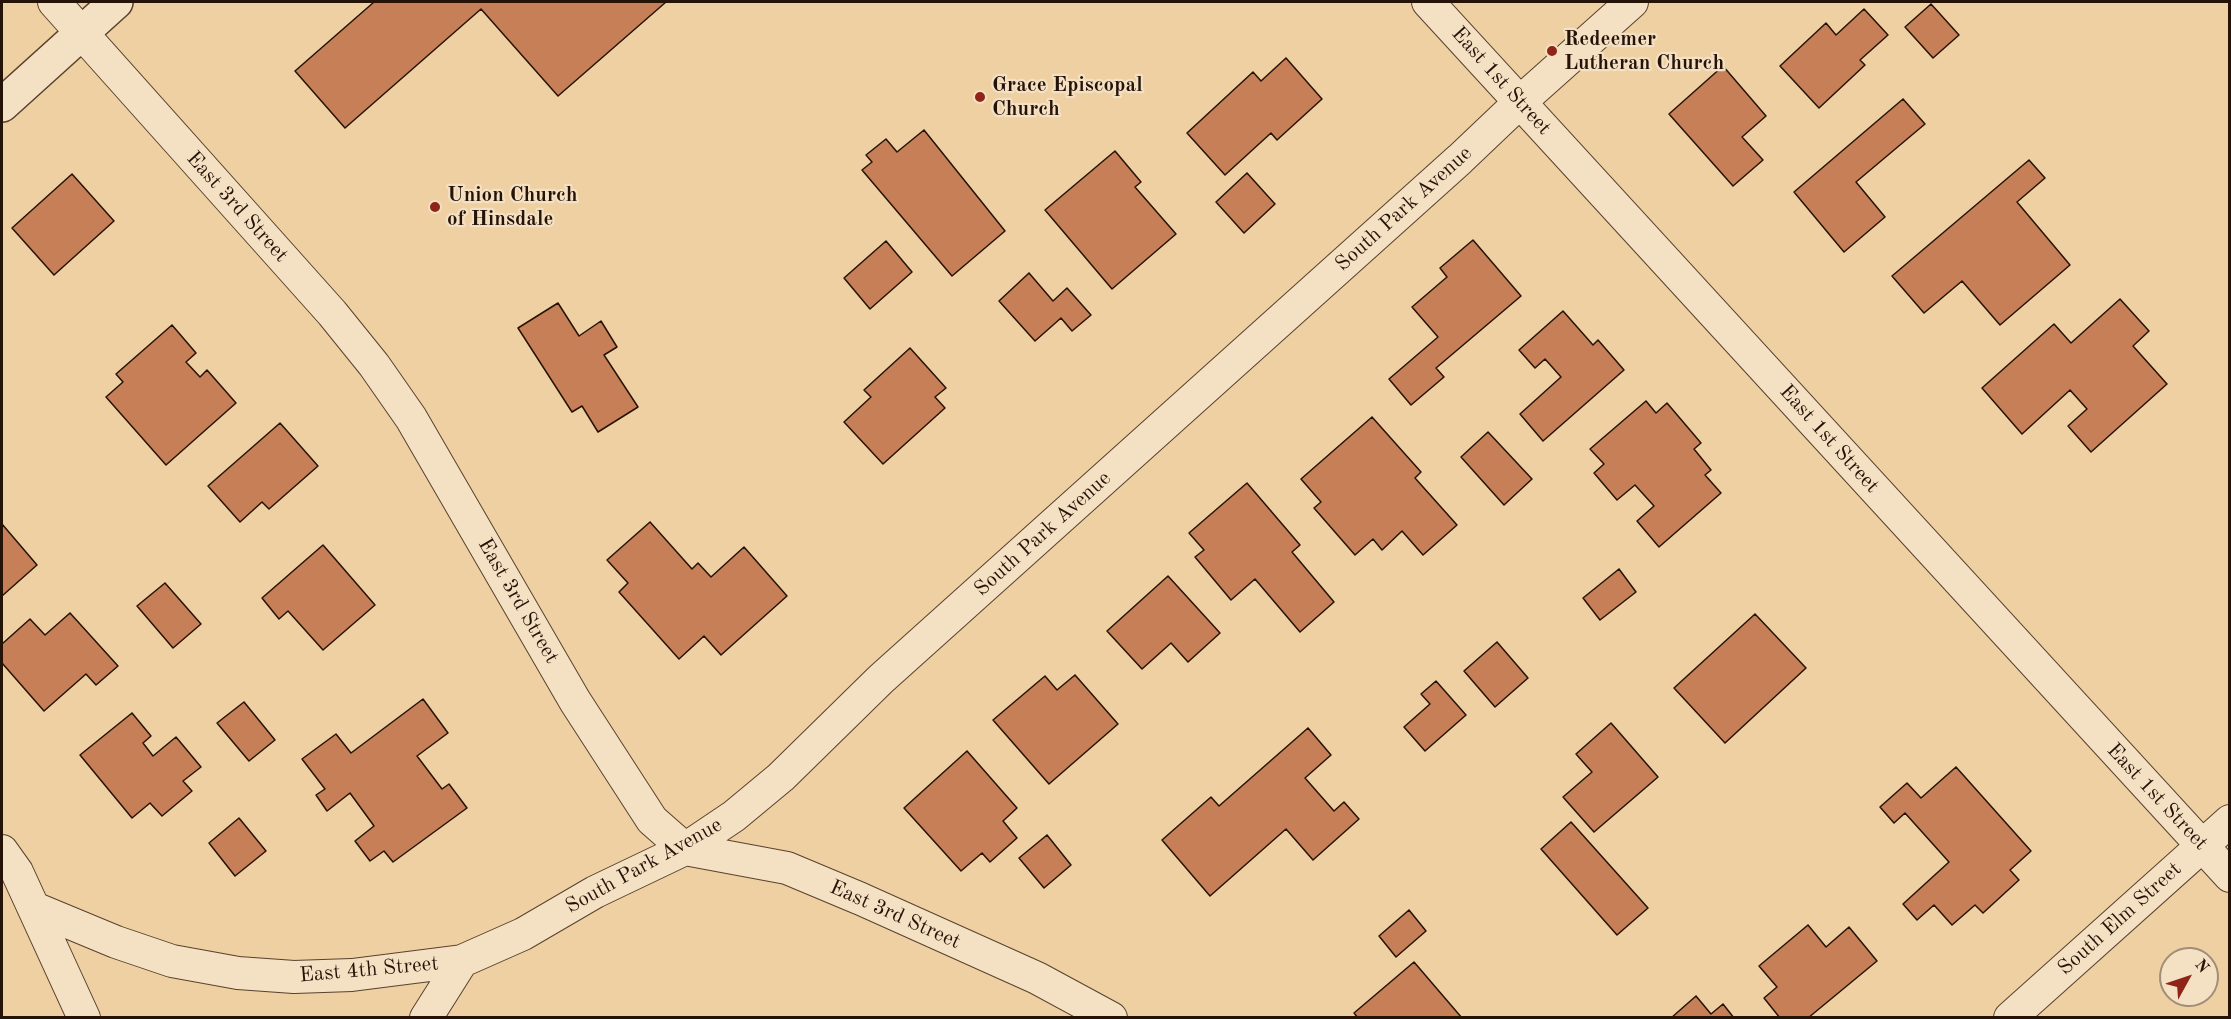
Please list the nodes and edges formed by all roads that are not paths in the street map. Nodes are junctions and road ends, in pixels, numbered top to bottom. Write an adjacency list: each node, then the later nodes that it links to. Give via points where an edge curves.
1 (54, 2): 5 (street, East 3rd Street)
2 (116, 2): 5 (street)
3 (1428, 2): 6 (street, East 1st Street)
4 (1632, 2): 6 (street, South Park Avenue)
5 (82, 32): 7 (street); 10 (street, East 3rd Street, via 374,365 422,436 618,770 652,820)
6 (1520, 102): 9 (street, East 1st Street); 10 (street, South Park Avenue, via 881,679 781,777 735,816)
7 (2, 105)
8 (2229, 821): 9 (street, South Elm Street)
9 (2201, 846): 12 (street, East 1st Street); 18 (street, South Elm Street)
10 (685, 849): 14 (street, South Park Avenue, via 595,892 523,934); 17 (street, East 3rd Street, via 787,868 1037,978)
11 (2, 851): 13 (street)
12 (2229, 876)
13 (34, 908): 14 (street, East 4th Street, via 172,961 238,973 294,977 352,975); 15 (street)
14 (462, 961): 16 (street)
15 (84, 1017)
16 (426, 1017)
17 (1111, 1017)
18 (2010, 1017)

